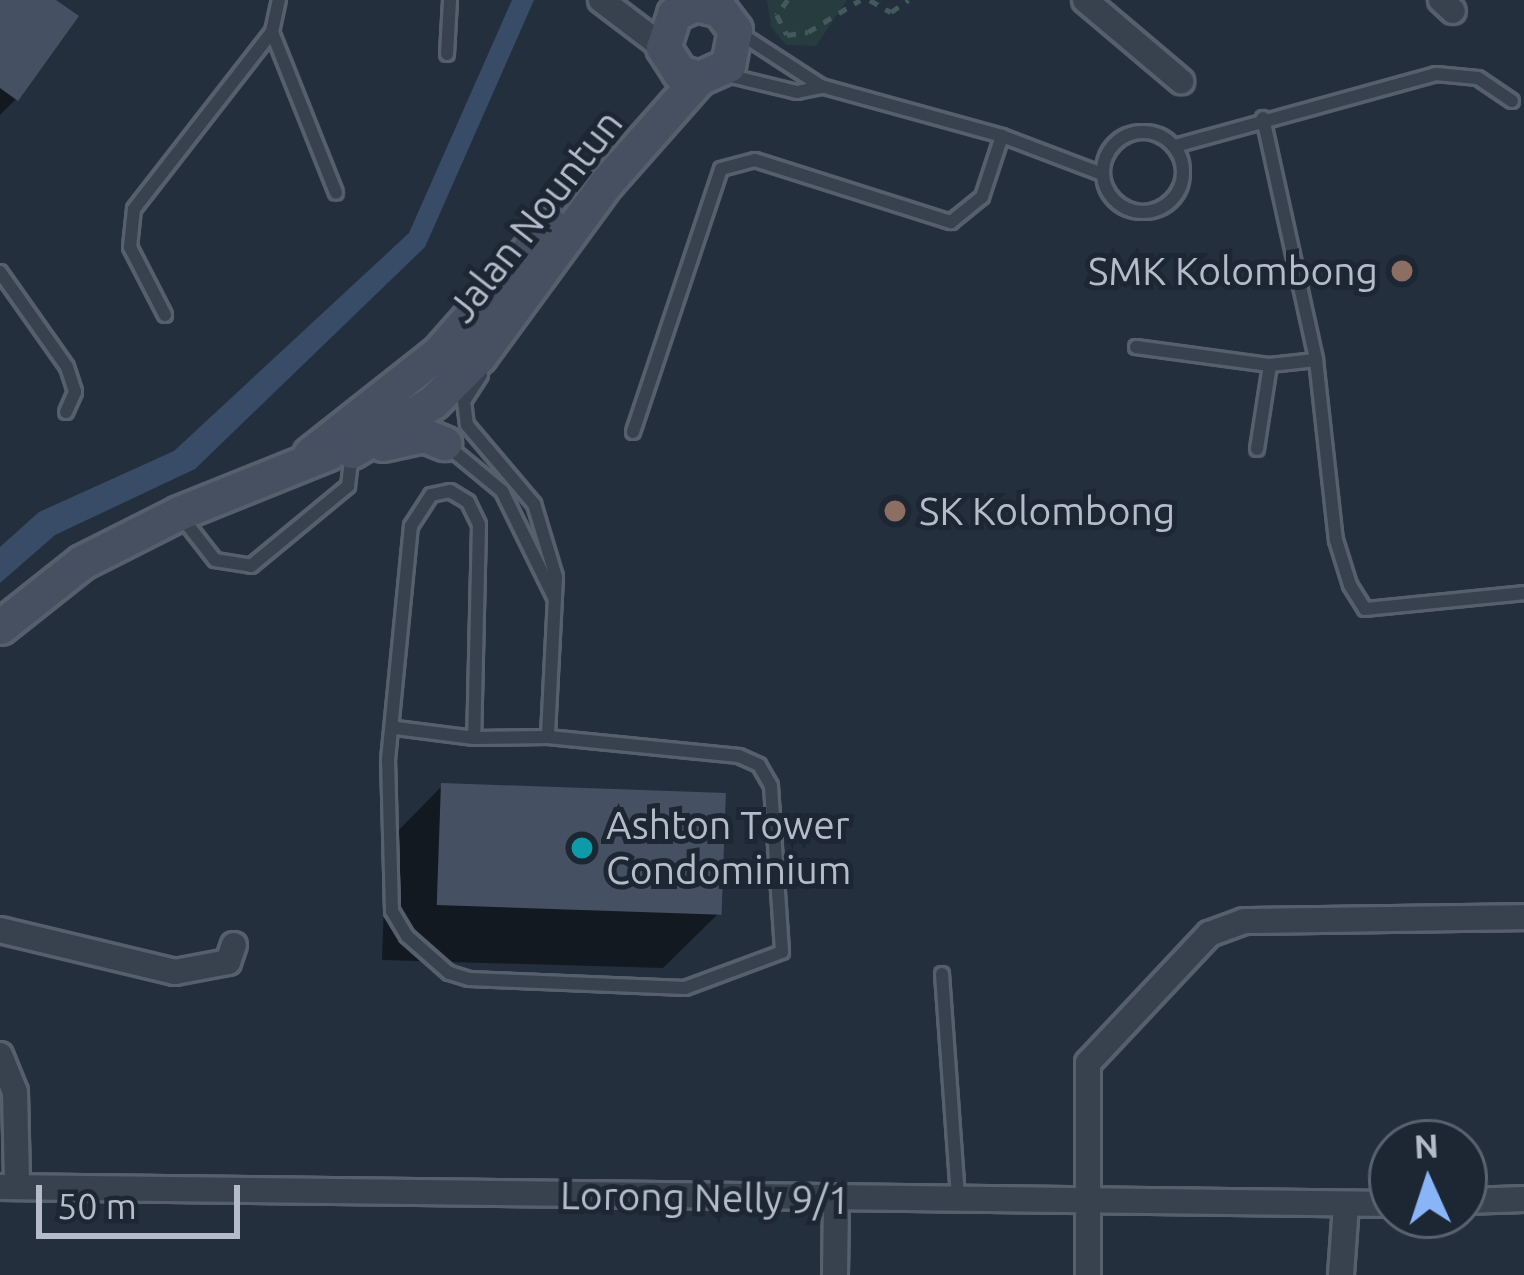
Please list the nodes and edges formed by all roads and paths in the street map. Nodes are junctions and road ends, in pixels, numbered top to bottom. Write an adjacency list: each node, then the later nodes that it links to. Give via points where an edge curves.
1 (279, 0): 11 (lane)
2 (450, 0): 12 (lane)
3 (601, 0): 13 (street)
4 (788, 0): 5 (path, via 777,15 788,35 808,32)
5 (860, 0)
6 (870, 0): 7 (path, via 891,12)
7 (908, 0)
8 (1085, 0): 14 (street)
9 (683, 3): 10 (street, Jalan Nountun); 13 (street, Jalan Nountun, via 667,23)
10 (732, 16): 13 (street, Jalan Nountun, via 734,54); 15 (lane)
11 (272, 32): 21 (lane); 25 (lane, via 134,208 130,248)
12 (447, 54)
13 (688, 66): 15 (lane, via 797,92); 23 (street, Jalan Nountun); 24 (street, Jalan Nountun)
14 (1181, 80)
15 (821, 86): 18 (lane)
16 (1512, 101): 17 (lane, via 1478,78 1436,74)
17 (1263, 118): 19 (lane); 27 (lane)
18 (1002, 136): 20 (lane); 31 (lane, via 982,197 961,221 755,160 721,169)
19 (1175, 146): 20 (lane, via 1151,132 1127,135 1108,151); 20 (lane, via 1183,182 1158,210 1121,206)
20 (1102, 175)
21 (336, 193)
22 (0, 272): 30 (lane, via 67,367 75,392)
23 (541, 272): 29 (street, Jalan Nountun, via 481,355); 38 (lane, via 533,305 464,401 476,441 534,504 549,540)
24 (496, 291): 29 (street, Jalan Nountun, via 497,308 431,388); 35 (street, Jalan Nountun, via 440,352)
25 (165, 315)
26 (1136, 347): 28 (lane)
27 (1316, 360): 28 (lane); 37 (lane, via 1336,540 1365,609)
28 (1270, 364): 33 (lane)
29 (433, 402): 32 (street); 34 (street, Jalan Nountun)
30 (66, 412)
31 (633, 432)
32 (444, 443): 34 (street, via 403,436); 38 (lane, via 502,491)
33 (1257, 449)
34 (352, 452): 35 (street, Jalan Nountun); 36 (lane, via 347,486 251,566 215,560)
35 (310, 454): 36 (street, Jalan Nountun)
36 (179, 512): 39 (street, Jalan Nountun, via 82,562)
37 (1524, 593)
38 (557, 602): 41 (lane)
39 (0, 627)
40 (396, 728): 41 (lane, via 388,760 392,911 406,936 449,974 685,988 782,952 771,786 759,766 739,756); 42 (lane); 42 (lane, via 411,526 431,495 450,491 475,509 479,525)
41 (548, 736): 42 (lane)
42 (475, 738)
43 (1524, 917): 49 (street, via 1244,922 1210,934 1088,1063)
44 (0, 930): 45 (street, via 175,972 228,962)
45 (233, 945)
46 (942, 974): 52 (lane)
47 (0, 1055): 48 (street, via 15,1092)
48 (9, 1185): 51 (street, Lorong Nelly 9/1)
49 (1086, 1198): 52 (street, Lorong Nelly 9/1); 55 (street, Lorong Nelly 9/1); 57 (street)
50 (1524, 1199): 53 (street)
51 (836, 1200): 52 (street, Lorong Nelly 9/1); 56 (street)
52 (958, 1201)
53 (1488, 1201)
54 (1368, 1205): 55 (street, Lorong Nelly 9/1)
55 (1346, 1206): 58 (street)
56 (835, 1275)
57 (1088, 1275)
58 (1341, 1275)

